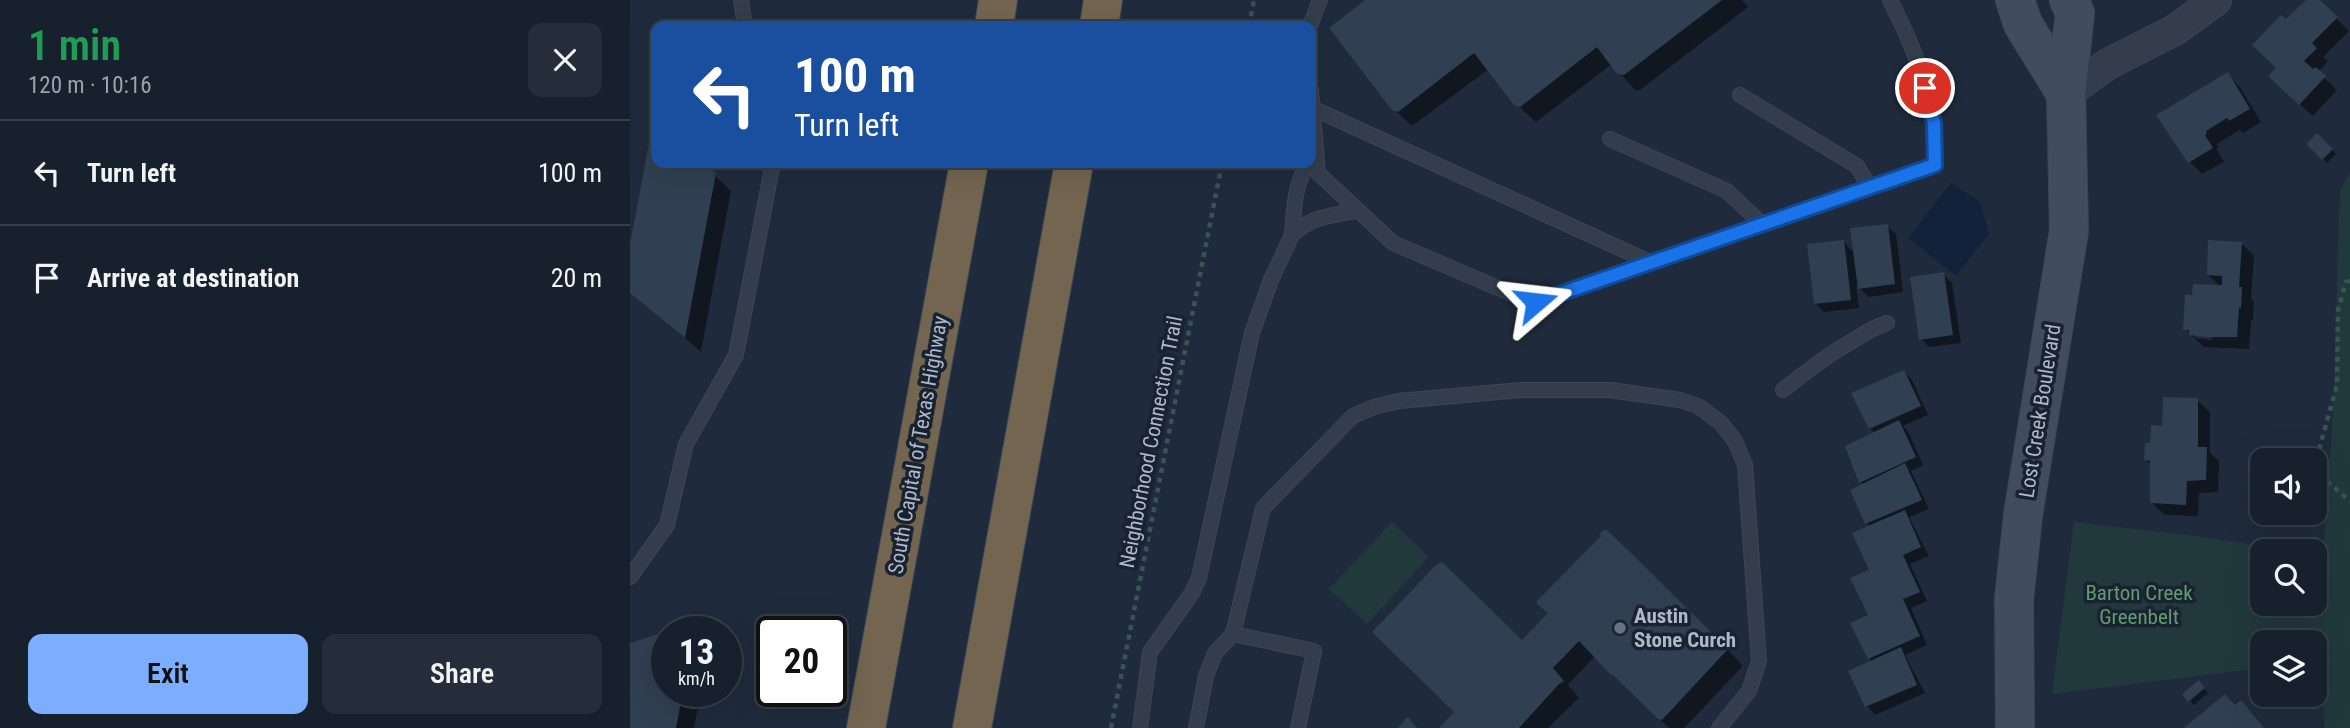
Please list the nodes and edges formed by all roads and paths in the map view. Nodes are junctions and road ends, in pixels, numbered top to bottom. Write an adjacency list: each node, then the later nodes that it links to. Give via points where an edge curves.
1 (741, 0): 10 (lane)
2 (998, 0): 11 (highway)
3 (1103, 0): 12 (highway)
4 (1254, 0): 13 (path)
5 (1320, 0): 14 (lane)
6 (1890, 0): 25 (lane, via 1916,53 1934,123 1935,165)
7 (2015, 0): 16 (street, Lost Creek Boulevard, via 2023,24)
8 (2069, 0): 16 (street, Lost Creek Boulevard, via 2075,13)
9 (2216, 0): 16 (street, via 2175,30 2108,64)
10 (744, 21)
11 (995, 21)
12 (1100, 21)
13 (1250, 21)
14 (1312, 21)
15 (1740, 94): 25 (lane, via 1857,166)
16 (2066, 94): 43 (street, Lost Creek Boulevard, via 2070,231 2023,515 2014,600)
17 (1316, 110): 29 (lane)
18 (1610, 138): 27 (lane, via 1727,191)
19 (772, 168): 34 (lane, via 736,355 686,444 667,525)
20 (968, 168): 36 (highway, South Capital of Texas Highway)
21 (1073, 168): 37 (highway)
22 (1221, 168): 38 (path, Neighborhood Connection Trail)
23 (1306, 168): 28 (lane, via 1294,202)
24 (1316, 168): 26 (lane)
25 (1870, 188): 27 (lane)
26 (1356, 211): 28 (lane, via 1316,218); 29 (lane, via 1393,243 1536,302)
27 (1763, 225): 29 (lane)
28 (1292, 236): 39 (lane, via 1252,333 1199,578 1150,652)
29 (1652, 263)
30 (2350, 282): 33 (path, via 2346,282 2338,310 2337,386 2317,457 2322,477)
31 (1887, 323): 32 (lane, via 1828,354)
32 (1783, 390)
33 (2350, 501)
34 (630, 577)
35 (1233, 634): 40 (lane, via 1215,653); 41 (lane, via 1314,651); 42 (lane, via 1263,508 1353,416 1399,401 1521,390 1610,390 1680,400 1698,406 1721,423 1745,465 1759,661 1749,691)
36 (866, 728)
37 (972, 728)
38 (1111, 728)
39 (1140, 728)
40 (1196, 728)
41 (1298, 728)
42 (1719, 728)
43 (2015, 728)

